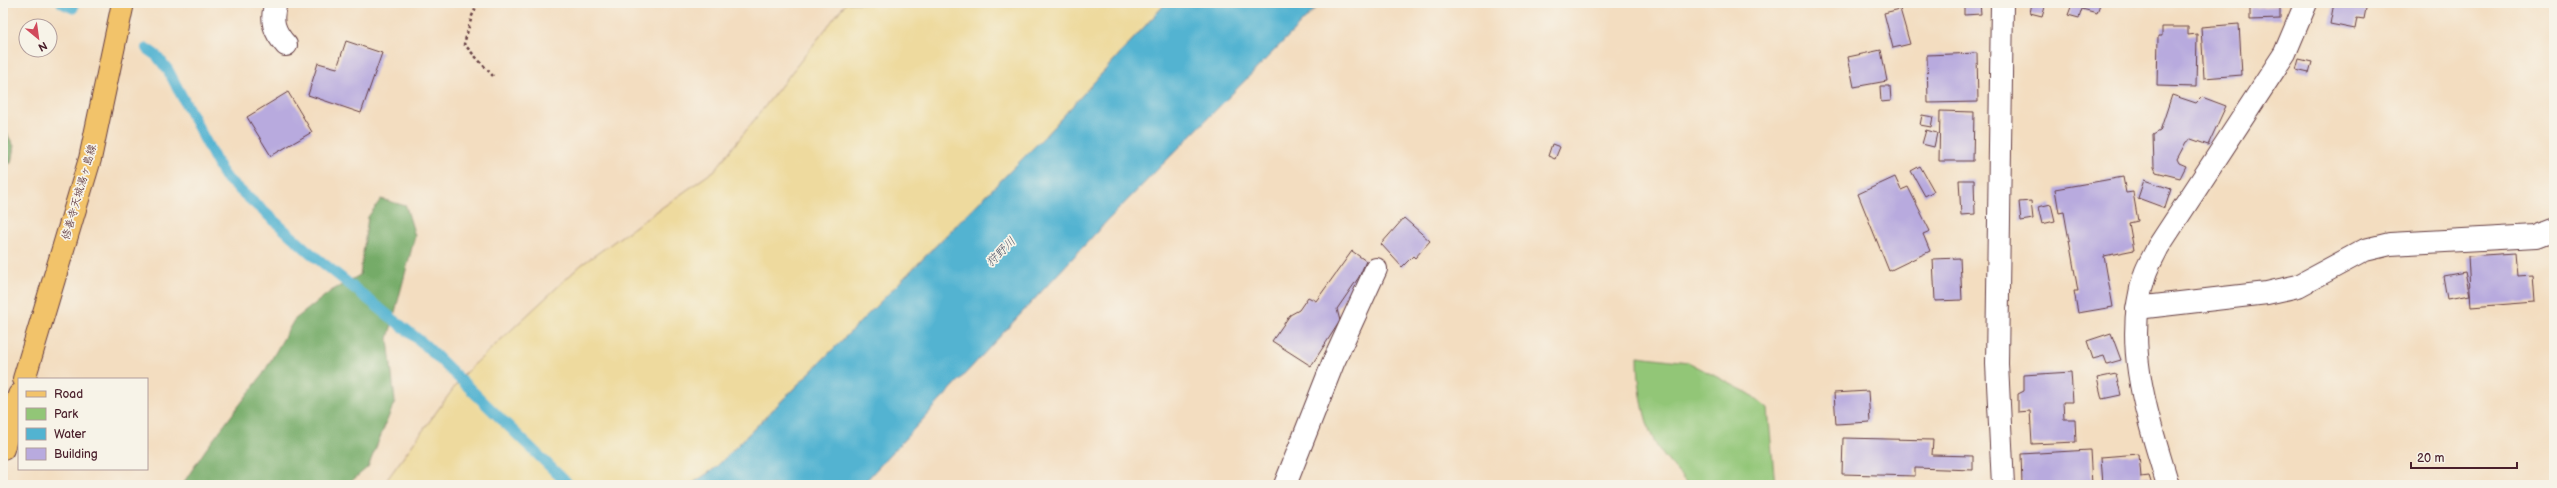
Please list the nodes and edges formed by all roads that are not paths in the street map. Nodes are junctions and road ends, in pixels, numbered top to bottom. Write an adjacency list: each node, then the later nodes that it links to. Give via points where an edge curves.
1 (123, 3): 9 (main road, 修善寺天城湯ヶ島線, via 90,158)
2 (276, 3): 5 (street, via 273,12 274,30)
3 (2002, 3): 13 (street, via 1997,364)
4 (2306, 3): 8 (street, via 2285,53 2158,247 2145,273)
5 (286, 45)
6 (2554, 229): 8 (street, via 2536,236 2390,244 2365,250 2298,286 2267,293)
7 (1376, 269): 12 (street, via 1334,363)
8 (2137, 308): 14 (street, via 2137,365 2150,426)
9 (24, 378)
10 (18, 398): 11 (main road)
11 (3, 449)
12 (1285, 485)
13 (2003, 485)
14 (2168, 485)

